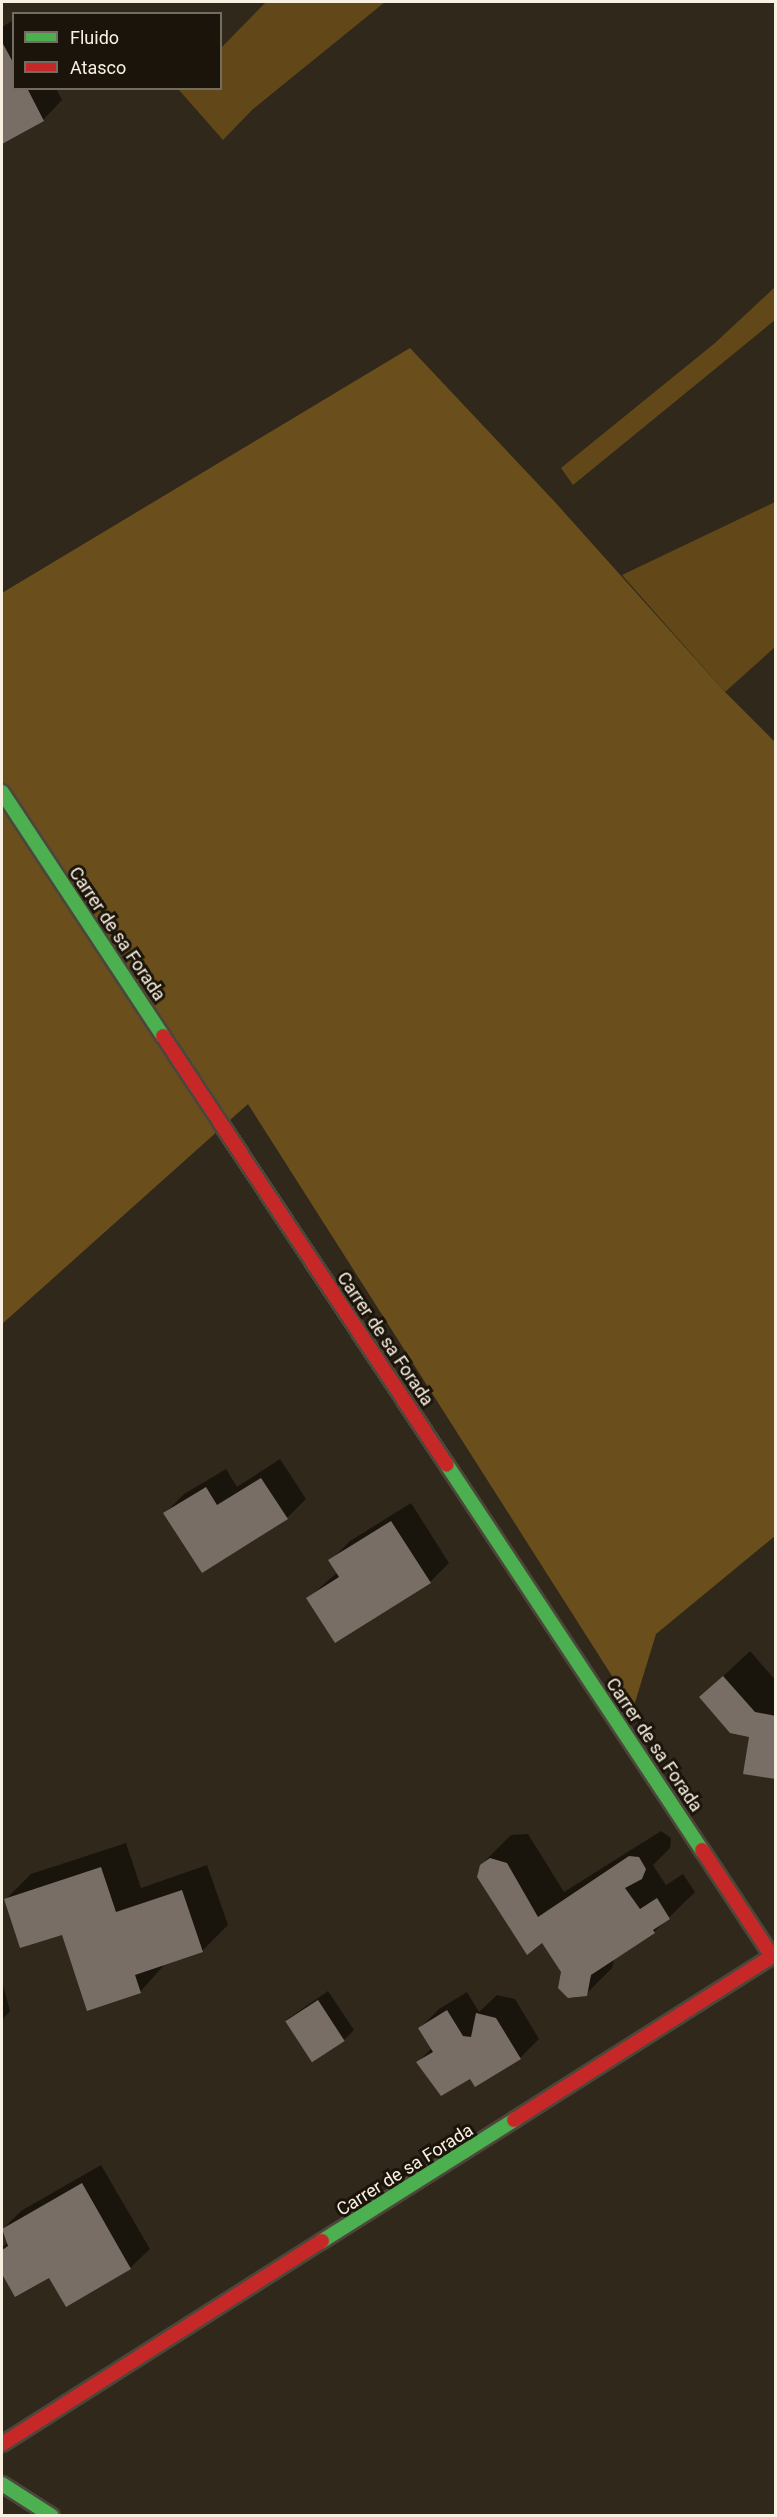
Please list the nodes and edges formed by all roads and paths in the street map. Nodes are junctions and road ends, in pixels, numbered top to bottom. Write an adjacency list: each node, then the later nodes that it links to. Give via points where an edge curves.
1 (2, 792): 2 (street, Carrer de sa Forada, via 772,1956)
2 (2, 2444)
3 (2, 2484): 6 (street)
4 (2, 2494): 5 (street)
5 (11, 2508)
6 (52, 2516)

